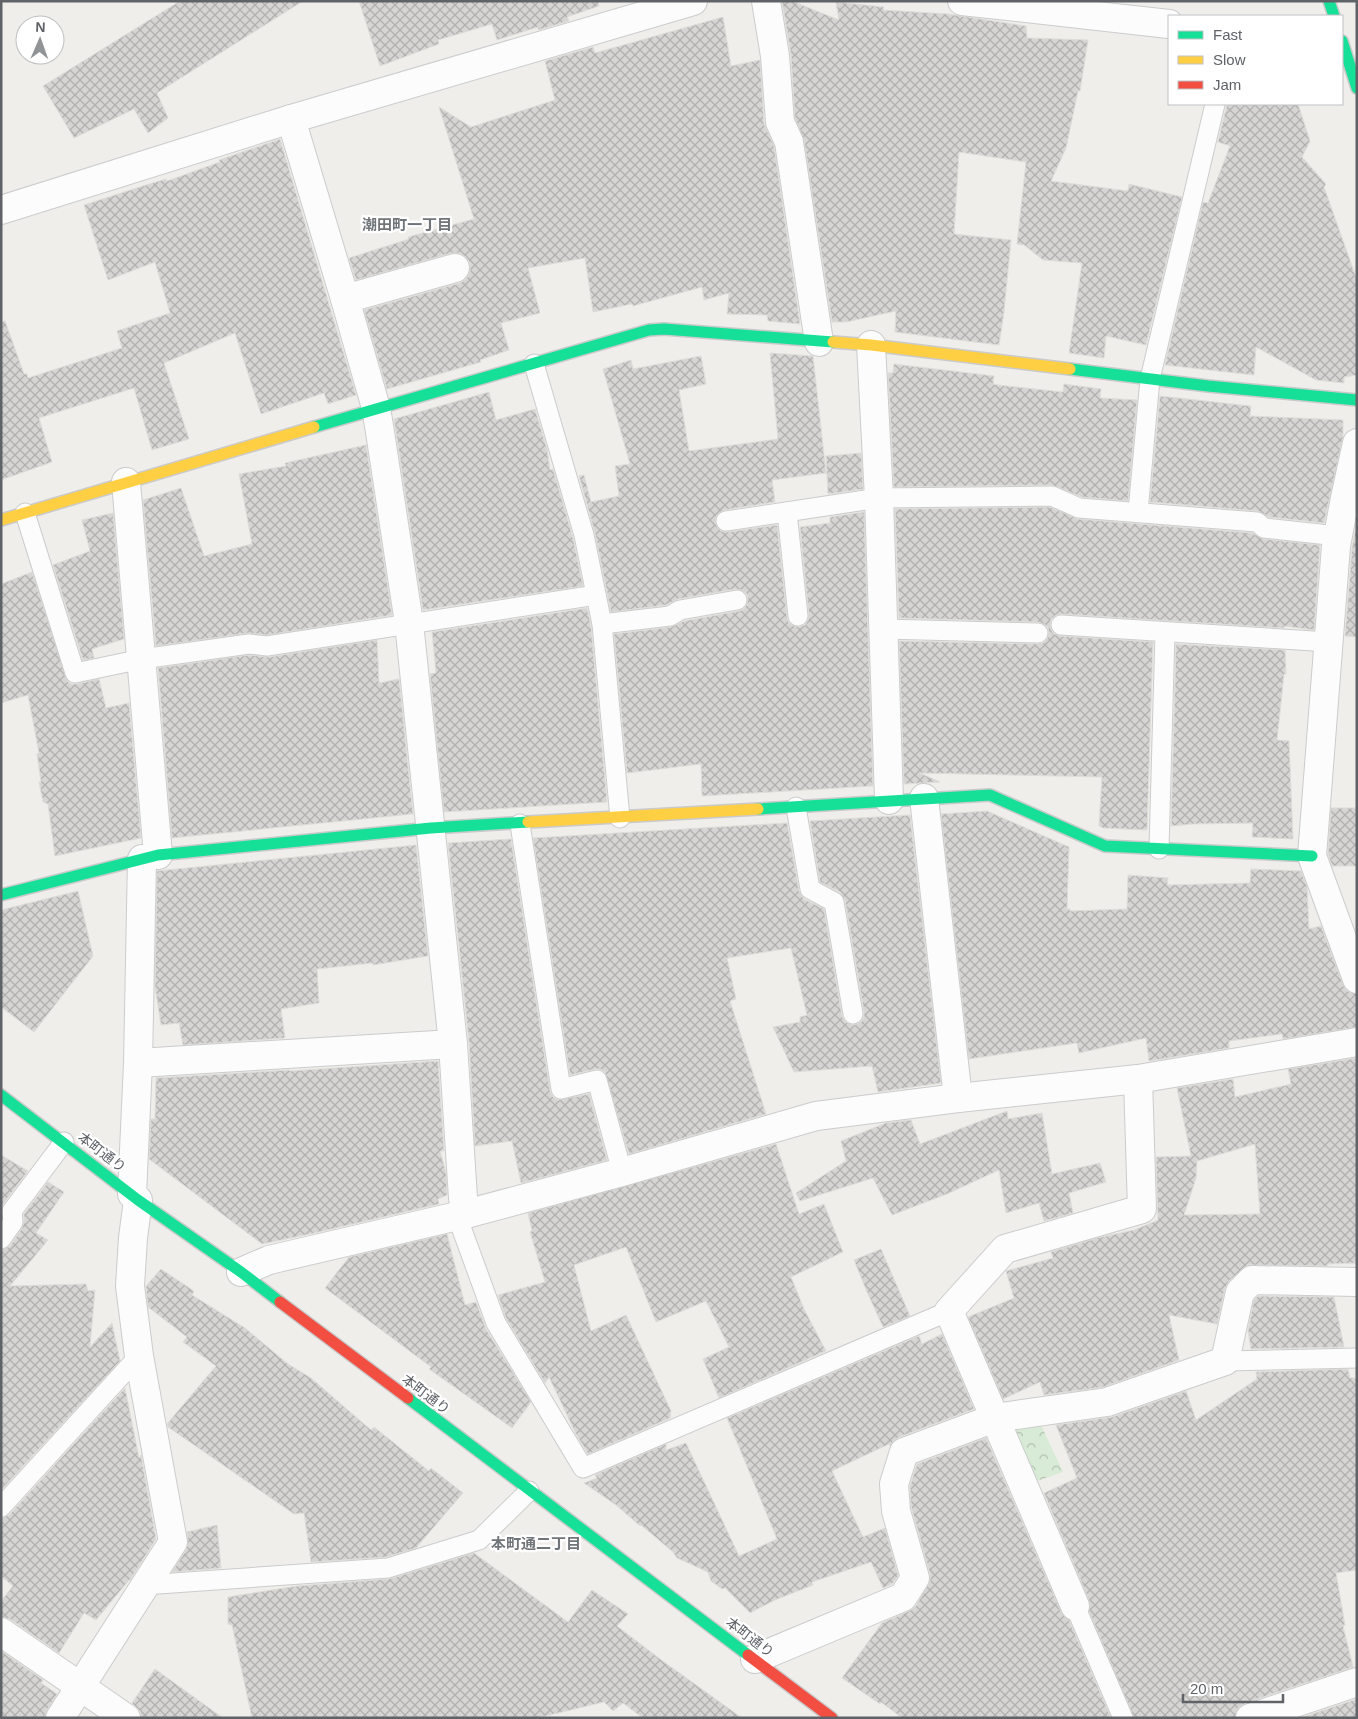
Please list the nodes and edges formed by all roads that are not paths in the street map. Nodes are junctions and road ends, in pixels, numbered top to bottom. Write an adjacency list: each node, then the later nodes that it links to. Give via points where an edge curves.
1 (693, 1): 10 (street)
2 (766, 1): 14 (street, via 775,56 780,122 788,142)
3 (962, 1): 6 (street)
4 (1329, 1): 5 (street)
5 (1334, 15)
6 (1168, 24)
7 (1343, 44): 8 (street)
8 (1357, 88)
9 (1215, 105): 17 (lane)
10 (290, 119): 11 (street); 13 (street)
11 (1, 210)
12 (455, 268): 13 (street)
13 (345, 299): 19 (street)
14 (819, 342): 15 (street); 16 (street, via 649,330)
15 (871, 345): 17 (street); 22 (street)
16 (534, 364): 19 (street); 29 (lane, via 584,534)
17 (1150, 379): 18 (street); 24 (lane)
18 (1357, 400)
19 (376, 408): 21 (street); 32 (street)
20 (1357, 443): 28 (street)
21 (126, 482): 25 (street); 39 (street)
22 (879, 498): 23 (lane); 24 (lane, via 1052,496 1079,508); 35 (street)
23 (787, 512): 27 (lane); 31 (lane)
24 (1138, 512): 28 (lane, via 1257,522 1264,528)
25 (25, 513): 26 (street); 39 (lane, via 75,673)
26 (1, 520)
27 (726, 521)
28 (1338, 536): 38 (street)
29 (596, 595): 32 (lane); 33 (lane)
30 (737, 600): 33 (lane, via 680,610 670,616)
31 (798, 616)
32 (409, 624): 39 (lane, via 267,646 249,644); 45 (street)
33 (602, 624): 43 (lane)
34 (1061, 625): 36 (lane)
35 (883, 629): 37 (lane); 41 (street)
36 (1164, 632): 38 (lane); 46 (lane)
37 (1038, 633)
38 (1329, 642): 47 (street)
39 (142, 659): 48 (street)
40 (924, 798): 41 (street); 46 (street, via 990,795 1105,846); 57 (street)
41 (889, 800): 42 (street)
42 (796, 807): 43 (street); 51 (lane, via 810,890 834,902)
43 (620, 818): 44 (street)
44 (520, 824): 45 (street); 59 (lane, via 561,1089 597,1080)
45 (431, 828): 48 (street); 53 (street)
46 (1159, 849): 47 (street)
47 (1312, 856): 50 (street)
48 (150, 857): 49 (street); 54 (street)
49 (1, 895)
50 (1357, 979)
51 (853, 1014)
52 (1357, 1042): 55 (street)
53 (452, 1044): 54 (street); 61 (street)
54 (138, 1063): 60 (street)
55 (1138, 1079): 57 (street); 65 (street, via 1142,1209 1005,1249)
56 (1, 1095): 58 (street, 本町通り)
57 (958, 1098): 59 (street, via 816,1116)
58 (64, 1142): 60 (street, 本町通り); 62 (lane, via 12,1211 12,1222)
59 (622, 1172): 61 (street)
60 (135, 1197): 63 (street, 本町通り); 66 (street, via 130,1286)
61 (462, 1215): 63 (street, via 269,1260); 65 (lane, via 496,1323 583,1468)
62 (1, 1239)
63 (241, 1272): 70 (street, 本町通り)
64 (1357, 1282): 68 (street, via 1252,1280 1240,1292)
65 (949, 1311): 69 (street)
66 (139, 1356): 71 (lane); 72 (street, via 173,1542)
67 (1357, 1358): 68 (lane)
68 (1225, 1361): 69 (street, via 1107,1402)
69 (995, 1418): 73 (street); 75 (street, via 904,1452 894,1484 896,1511 915,1578 903,1597)
70 (529, 1491): 72 (lane, via 480,1540 388,1568); 75 (street, 本町通り)
71 (1, 1507)
72 (144, 1585): 77 (street)
73 (1075, 1606): 81 (lane)
74 (1, 1632): 77 (street)
75 (755, 1659): 78 (street, 本町通り)
76 (1357, 1682): 82 (street)
77 (80, 1687): 79 (street); 80 (street)
78 (815, 1713)
79 (60, 1718)
80 (126, 1718)
81 (1123, 1718)
82 (1250, 1718)

